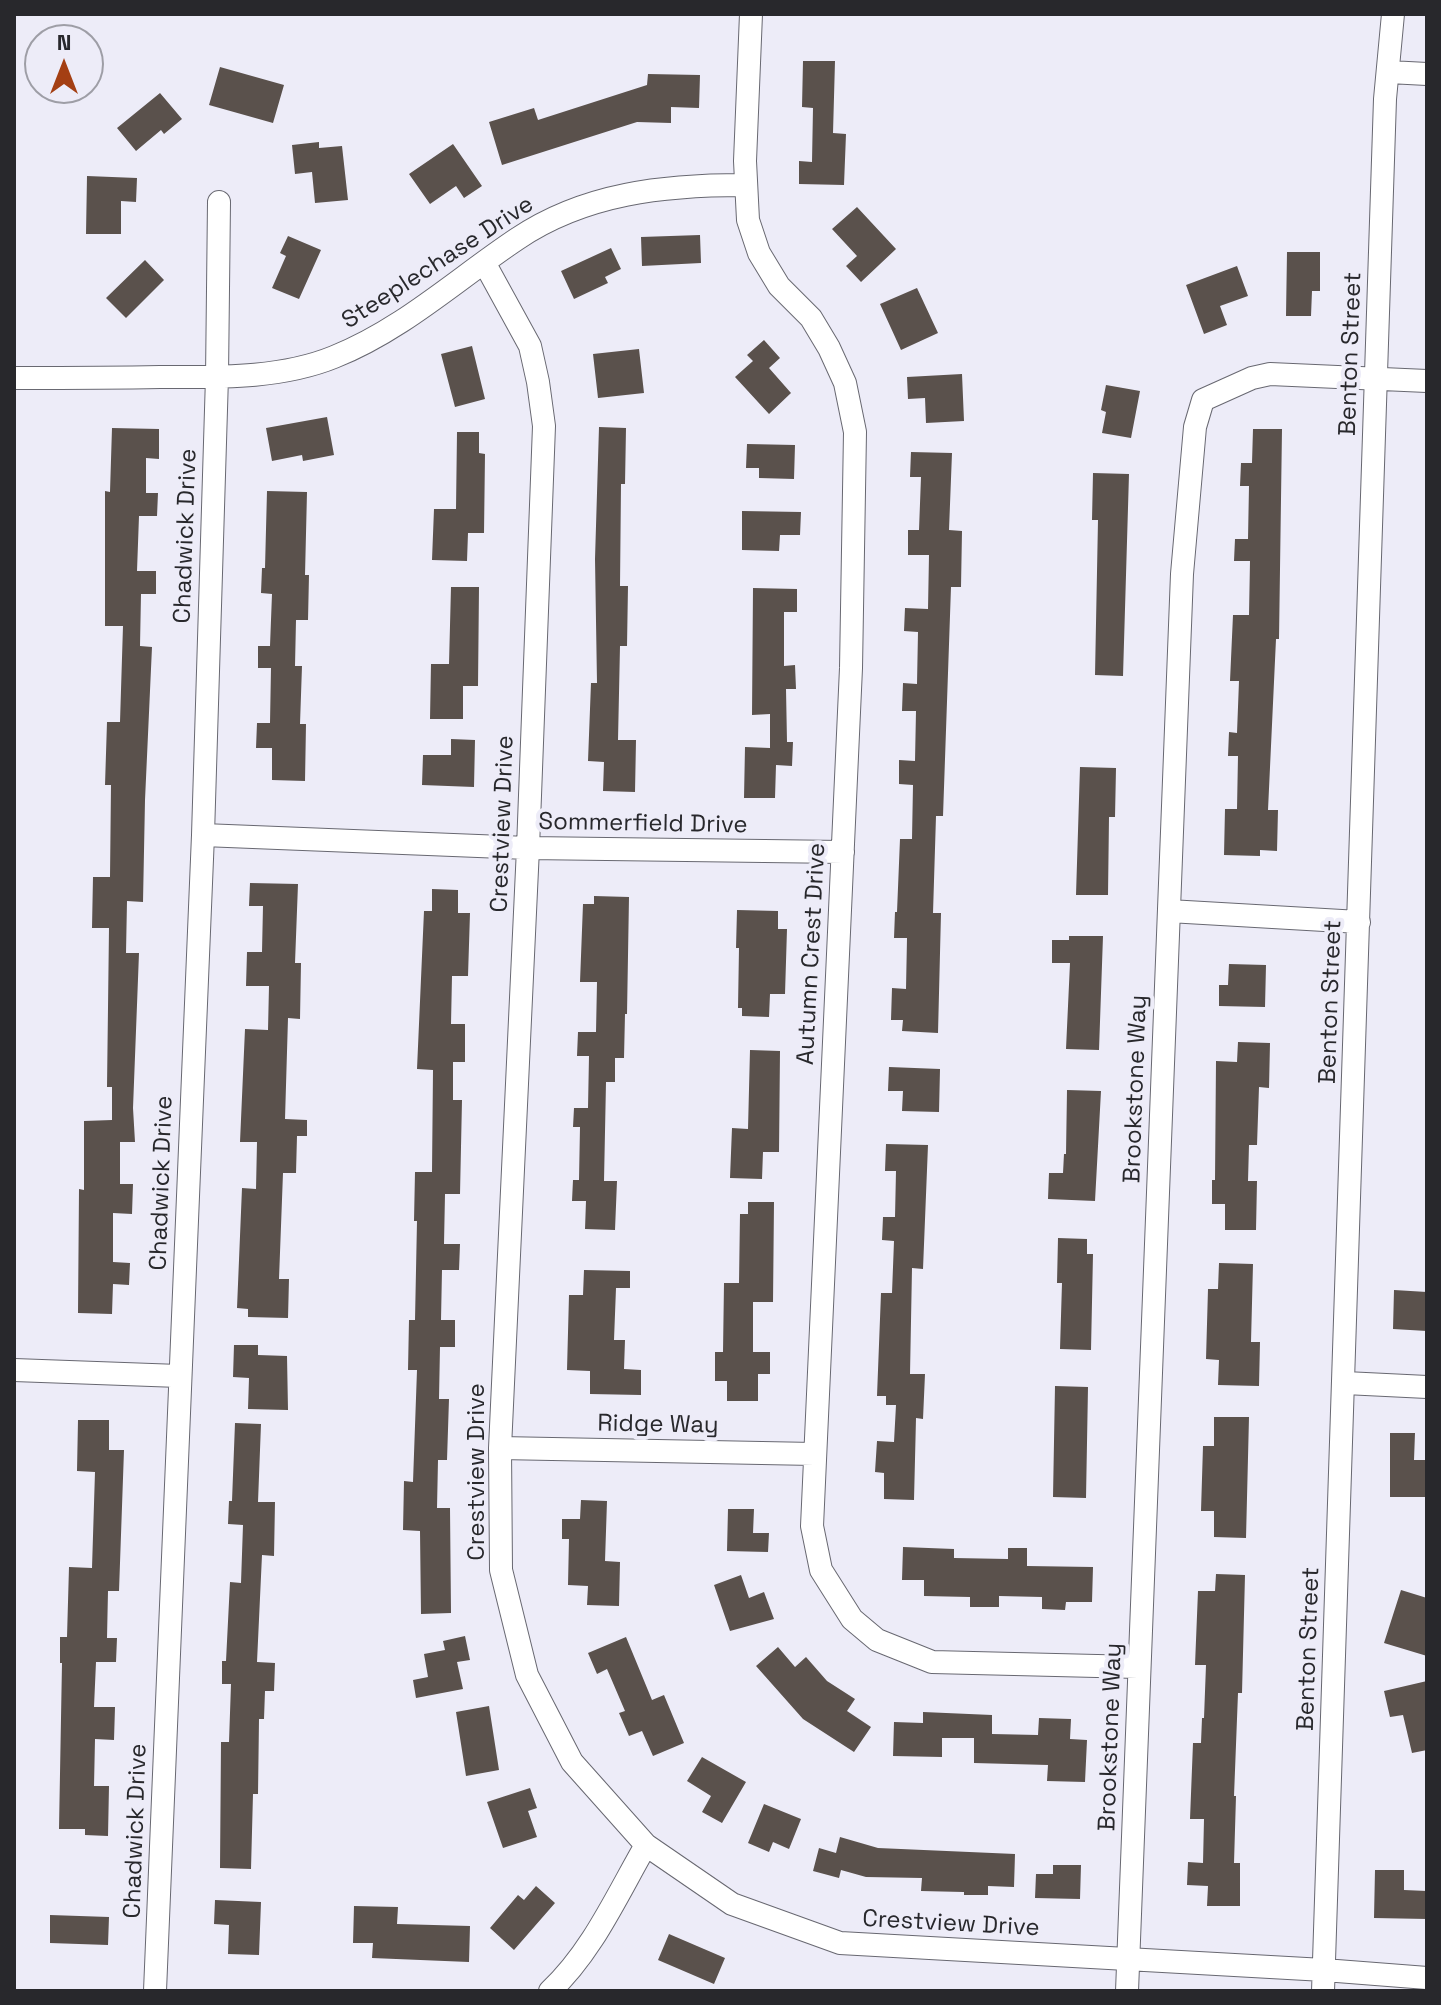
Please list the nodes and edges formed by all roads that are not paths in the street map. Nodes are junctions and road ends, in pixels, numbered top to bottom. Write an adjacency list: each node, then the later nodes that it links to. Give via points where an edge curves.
1 (751, 14): 5 (street, Autumn Crest Drive)
2 (1393, 14): 3 (street, Benton Street)
3 (1389, 72): 4 (street); 9 (street, Benton Street)
4 (1427, 74)
5 (744, 185): 7 (street, Steeplechase Drive, via 687,185 603,199 519,237); 14 (street, Autumn Crest Drive, via 759,253 829,348 845,383 855,432)
6 (219, 202): 8 (street, Chadwick Drive)
7 (485, 264): 8 (street, Steeplechase Drive, via 394,326 342,354 297,368); 13 (street, Crestview Drive, via 530,346 544,426)
8 (217, 377): 10 (street, Steeplechase Drive); 12 (street, Chadwick Drive)
9 (1376, 377): 11 (street); 15 (street, Brookstone Way, via 1270,374 1203,400 1195,427 1182,574); 16 (street, Benton Street)
10 (14, 378)
11 (1427, 381)
12 (203, 835): 13 (street, Sommerfield Drive); 18 (street, Chadwick Drive)
13 (528, 848): 14 (street, Sommerfield Drive); 21 (street, Crestview Drive)
14 (843, 852): 22 (street, Autumn Crest Drive)
15 (1169, 911): 16 (street); 23 (street, Brookstone Way)
16 (1359, 922): 19 (street, Benton Street)
17 (14, 1370): 18 (street)
18 (179, 1376): 28 (street, Chadwick Drive)
19 (1345, 1383): 20 (street); 27 (street, Benton Street)
20 (1427, 1387)
21 (500, 1448): 22 (street, Ridge Way); 24 (street, Crestview Drive, via 501,1570 527,1675 572,1762)
22 (814, 1454): 23 (street, Autumn Crest Drive, via 812,1526 821,1570 852,1619 877,1640 932,1662)
23 (1138, 1667): 25 (street, Brookstone Way)
24 (646, 1845): 25 (street, Crestview Drive, via 732,1904 840,1943); 29 (street, via 585,1951)
25 (1128, 1960): 27 (street, Crestview Drive); 30 (street, Brookstone Way)
26 (1427, 1978): 27 (street, Crestview Drive)
27 (1323, 1980)
28 (155, 1991)
29 (550, 1991)
30 (1127, 1991)

